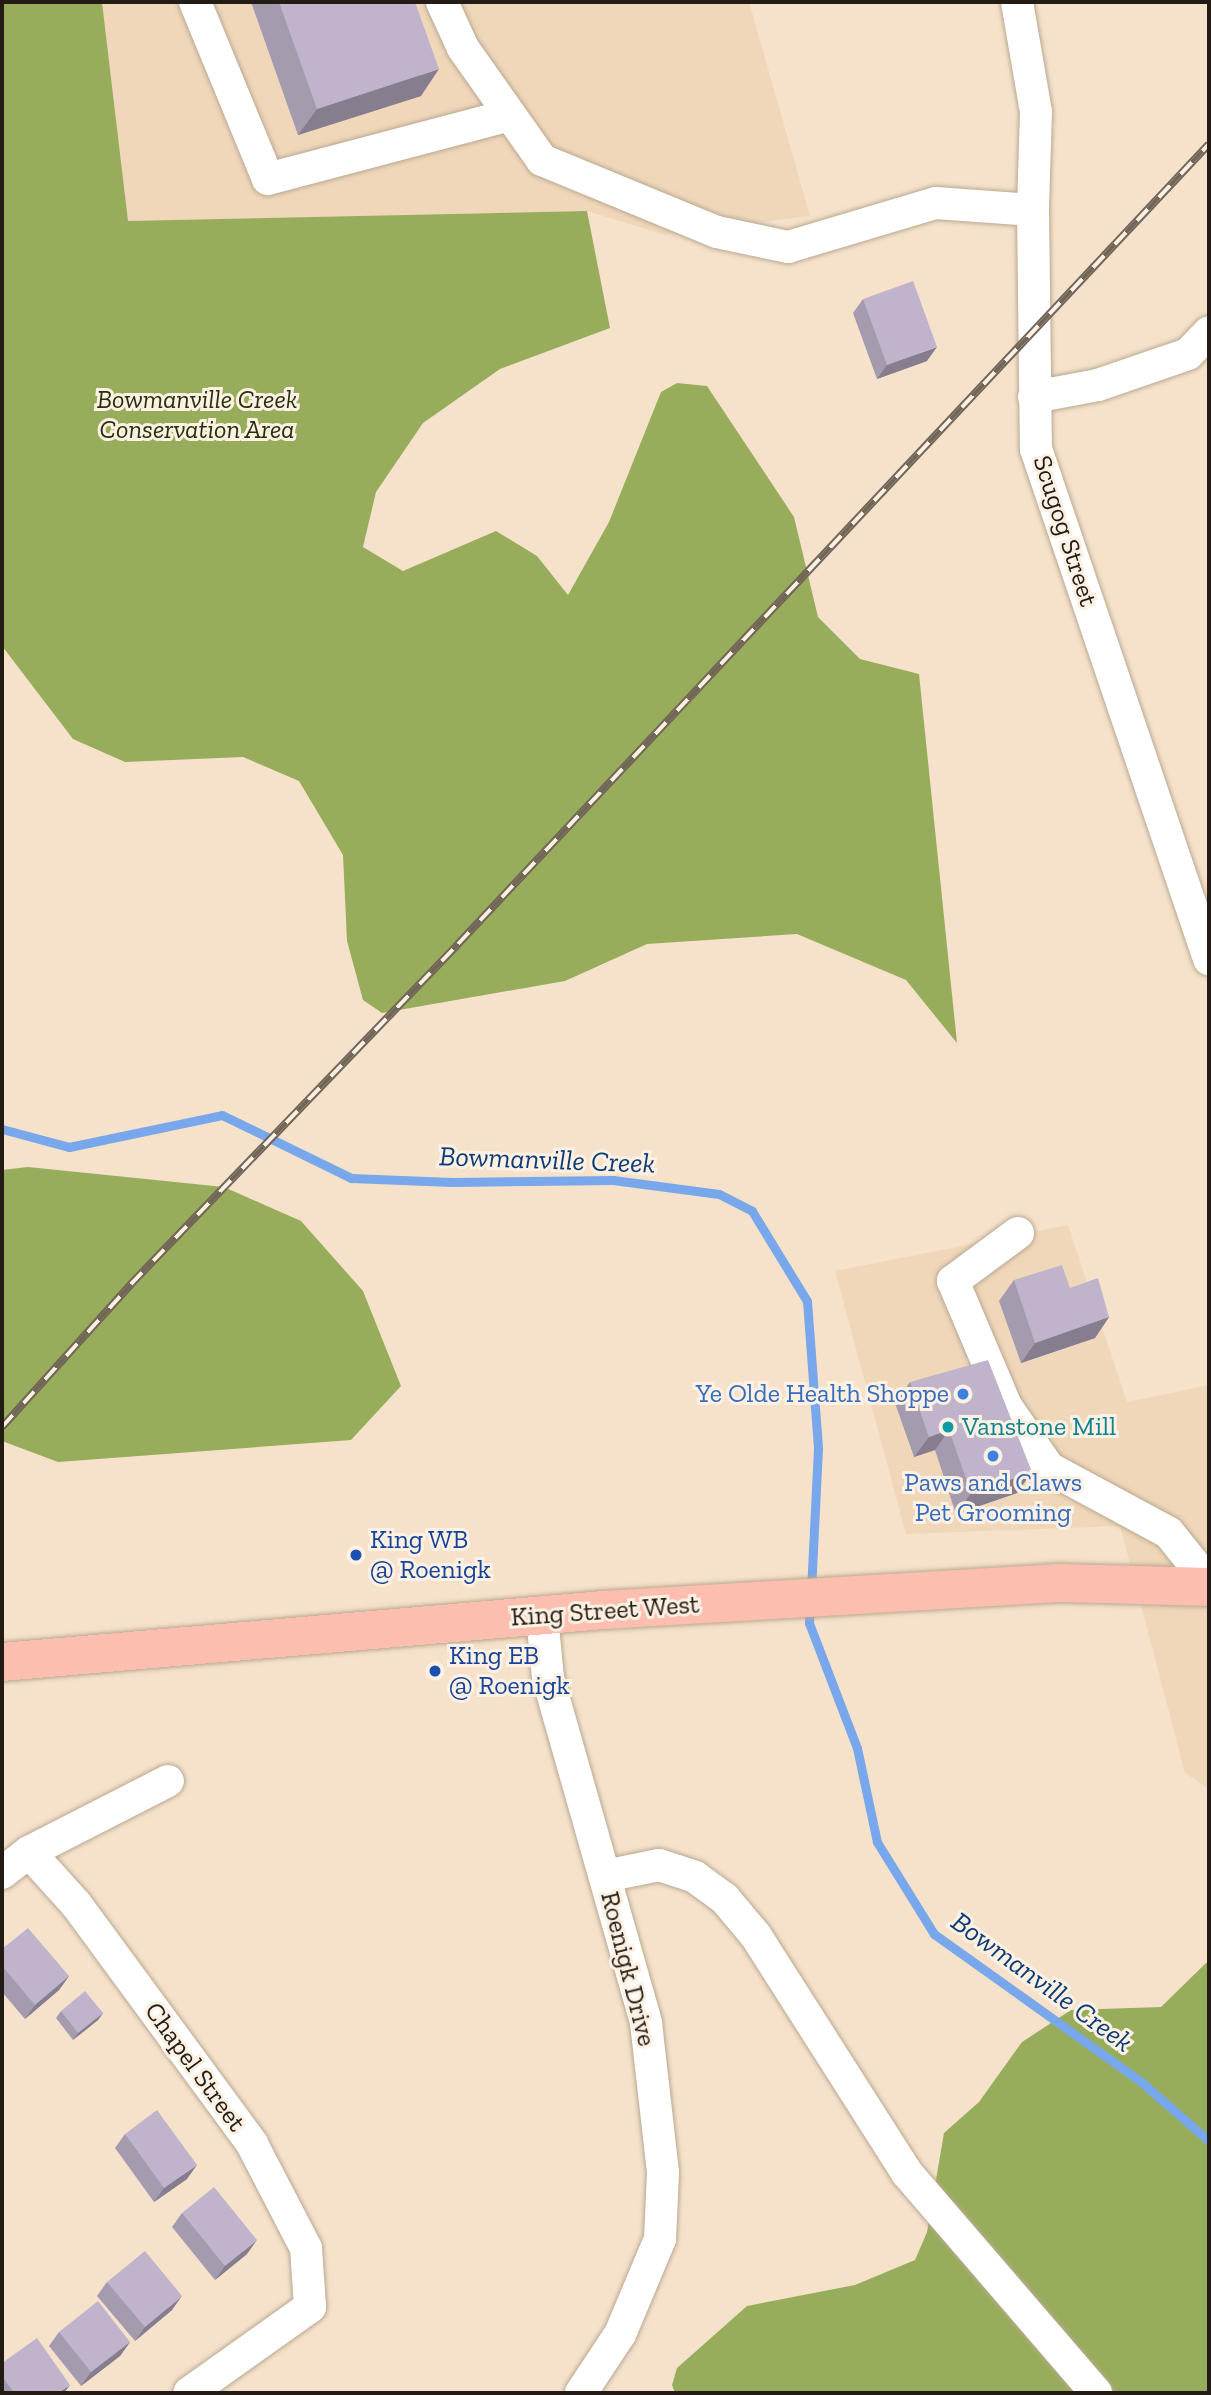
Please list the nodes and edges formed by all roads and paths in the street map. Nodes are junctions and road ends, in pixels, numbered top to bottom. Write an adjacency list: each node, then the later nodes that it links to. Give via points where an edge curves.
1 (195, 2): 4 (street, via 268,178)
2 (442, 2): 4 (street, via 463,47)
3 (1017, 2): 5 (street, Scugog Street, via 1036,112)
4 (510, 114): 5 (street, via 542,160 718,232 788,247 936,203)
5 (1033, 210): 7 (street, Scugog Street)
6 (1202, 353): 7 (street, via 1087,388)
7 (1034, 397): 8 (street, Scugog Street, via 1036,449)
8 (1209, 959)
9 (1018, 1233): 10 (street, via 953,1281 1006,1406 1049,1468 1169,1533)
10 (1209, 1585): 11 (main road, King Street West, via 1063,1583)
11 (542, 1616): 12 (main road, King Street West); 16 (street, Roenigk Drive, via 548,1678)
12 (2, 1662)
13 (168, 1781): 14 (street)
14 (29, 1853): 15 (street); 17 (street, Chapel Street, via 76,1904 251,2144 306,2248 310,2307)
15 (2, 1873)
16 (605, 1876): 18 (street, Roenigk Drive, via 646,2024 663,2173 660,2239 620,2334); 19 (street, via 659,1865 695,1877 725,1899 756,1936 907,2173)
17 (189, 2393)
18 (581, 2393)
19 (1096, 2393)

